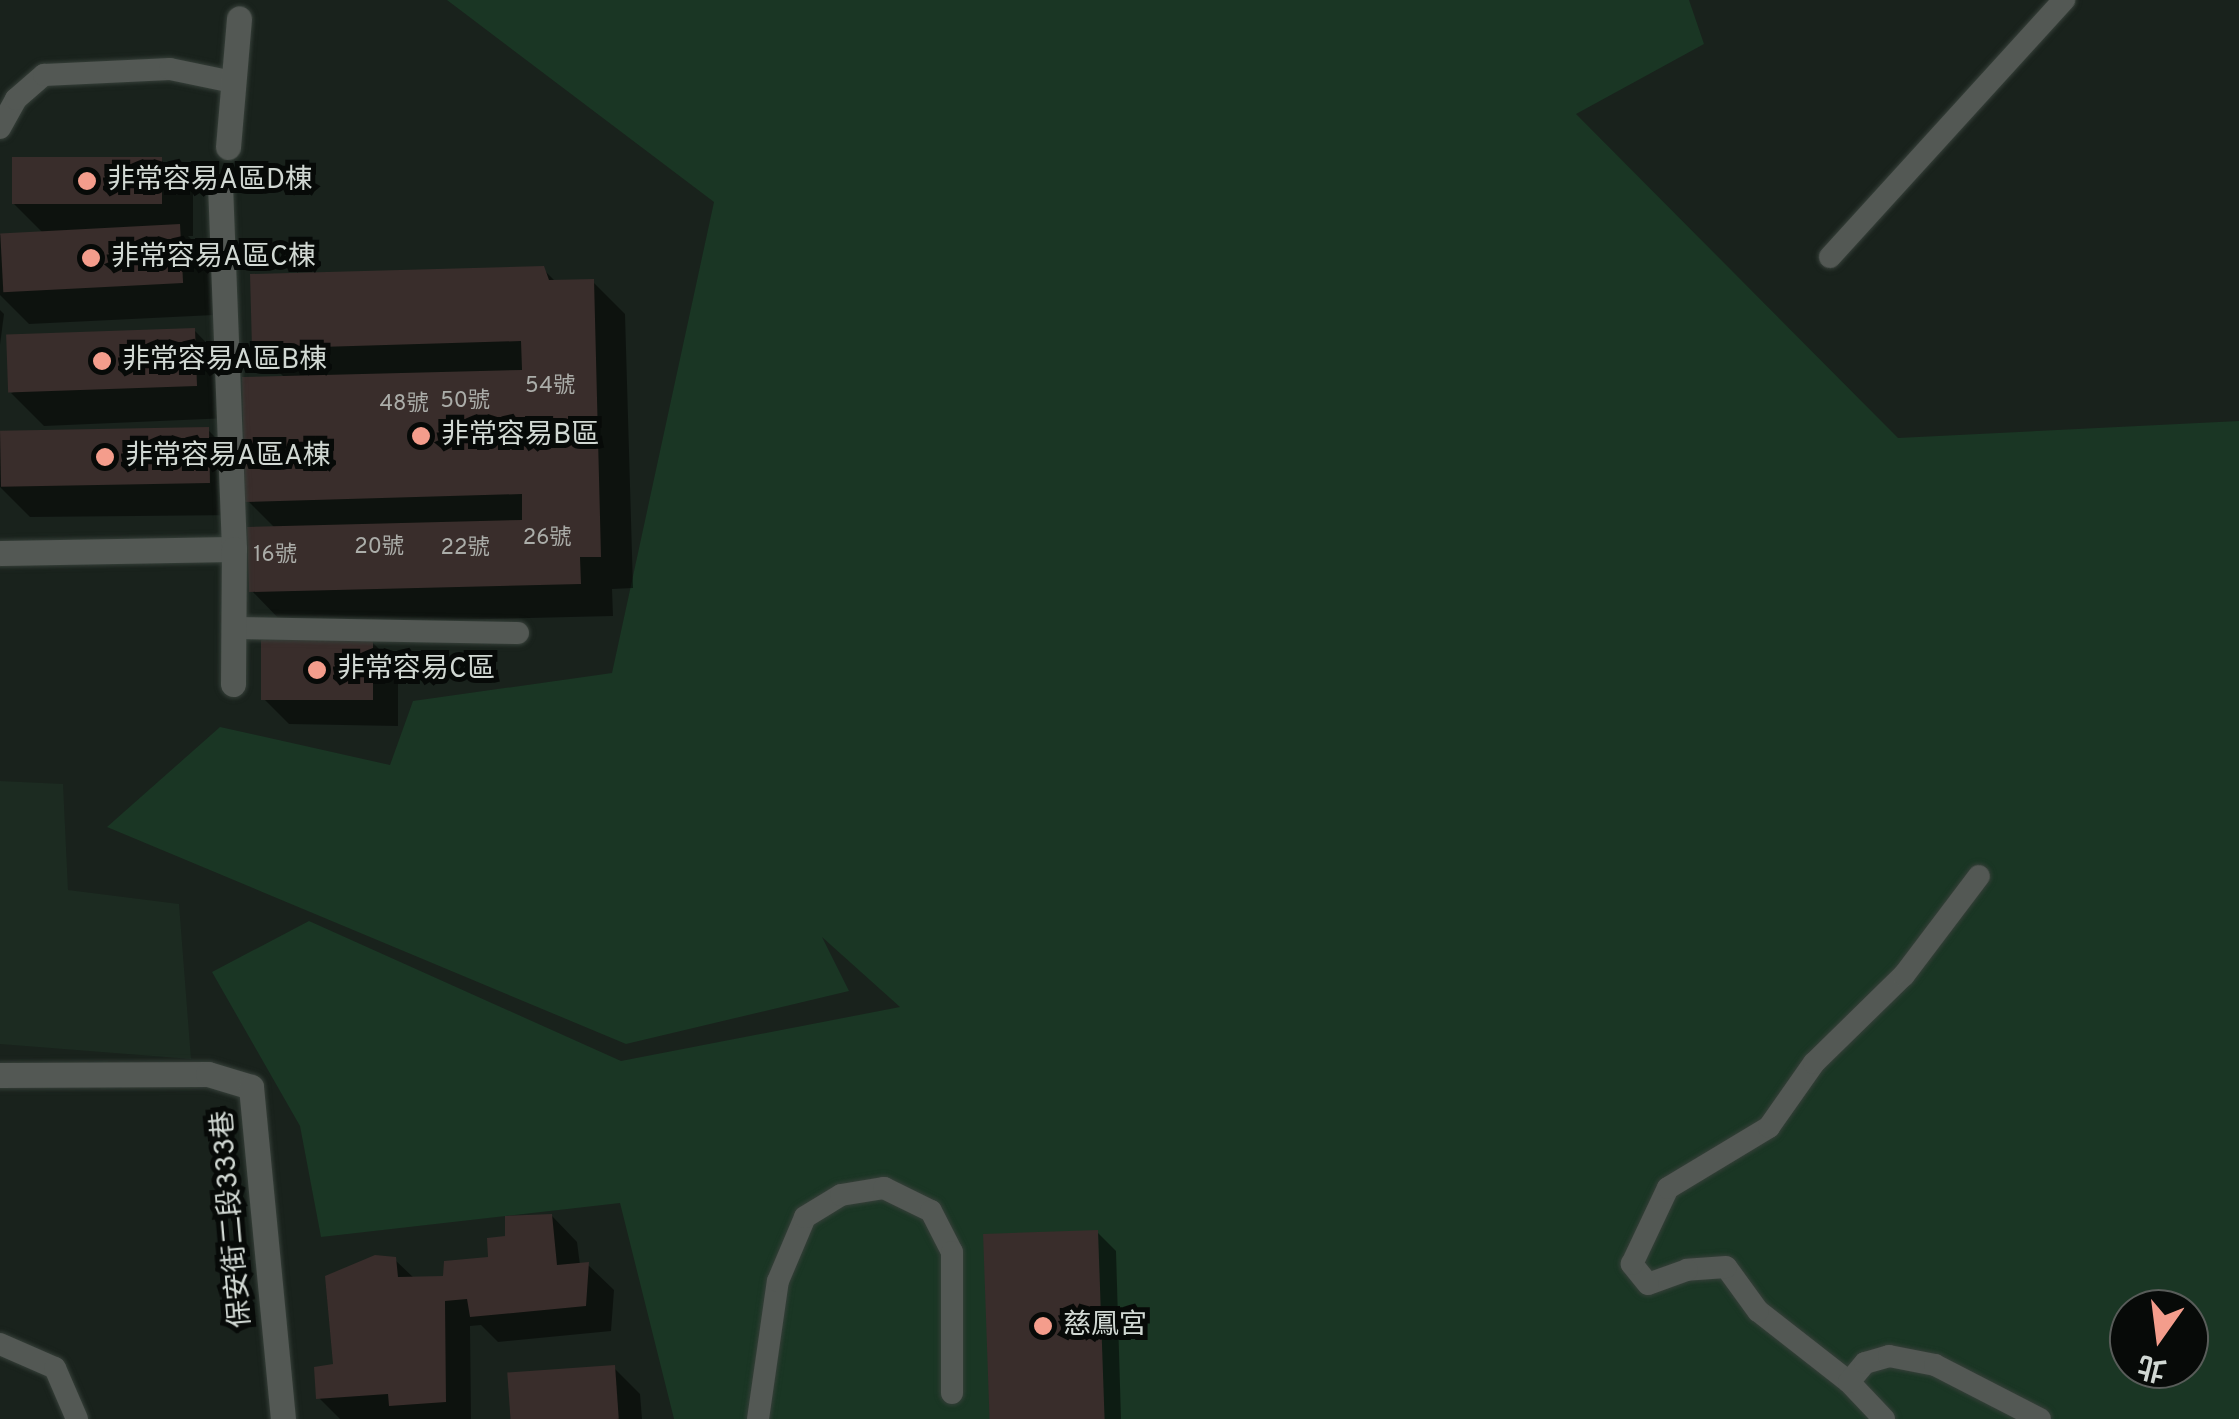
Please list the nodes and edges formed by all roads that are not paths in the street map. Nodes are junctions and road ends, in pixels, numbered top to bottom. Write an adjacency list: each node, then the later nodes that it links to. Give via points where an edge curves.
1 (2064, 0): 7 (lane)
2 (239, 18): 3 (street)
3 (233, 82): 4 (lane, via 170,70 44,75 16,99); 5 (street)
4 (0, 128)
5 (228, 146)
6 (220, 189): 8 (street)
7 (1830, 258)
8 (234, 549): 9 (street); 10 (street)
9 (0, 553)
10 (234, 628): 11 (lane); 12 (street)
11 (518, 632)
12 (234, 684)
13 (1979, 876): 16 (lane, via 1904,975 1814,1063 1769,1127 1668,1188 1632,1264 1648,1284 1726,1266 1758,1311)
14 (0, 1075): 19 (street, 保安街二段333巷, via 208,1074 251,1086)
15 (0, 1344): 18 (lane, via 55,1368)
16 (1849, 1382): 21 (lane); 22 (lane, via 1865,1363 1888,1356 1920,1361)
17 (952, 1394): 20 (lane, via 952,1252 931,1211 884,1188 842,1195 804,1217 778,1282)
18 (76, 1419)
19 (283, 1419)
20 (758, 1419)
21 (1884, 1419)
22 (2040, 1419)

